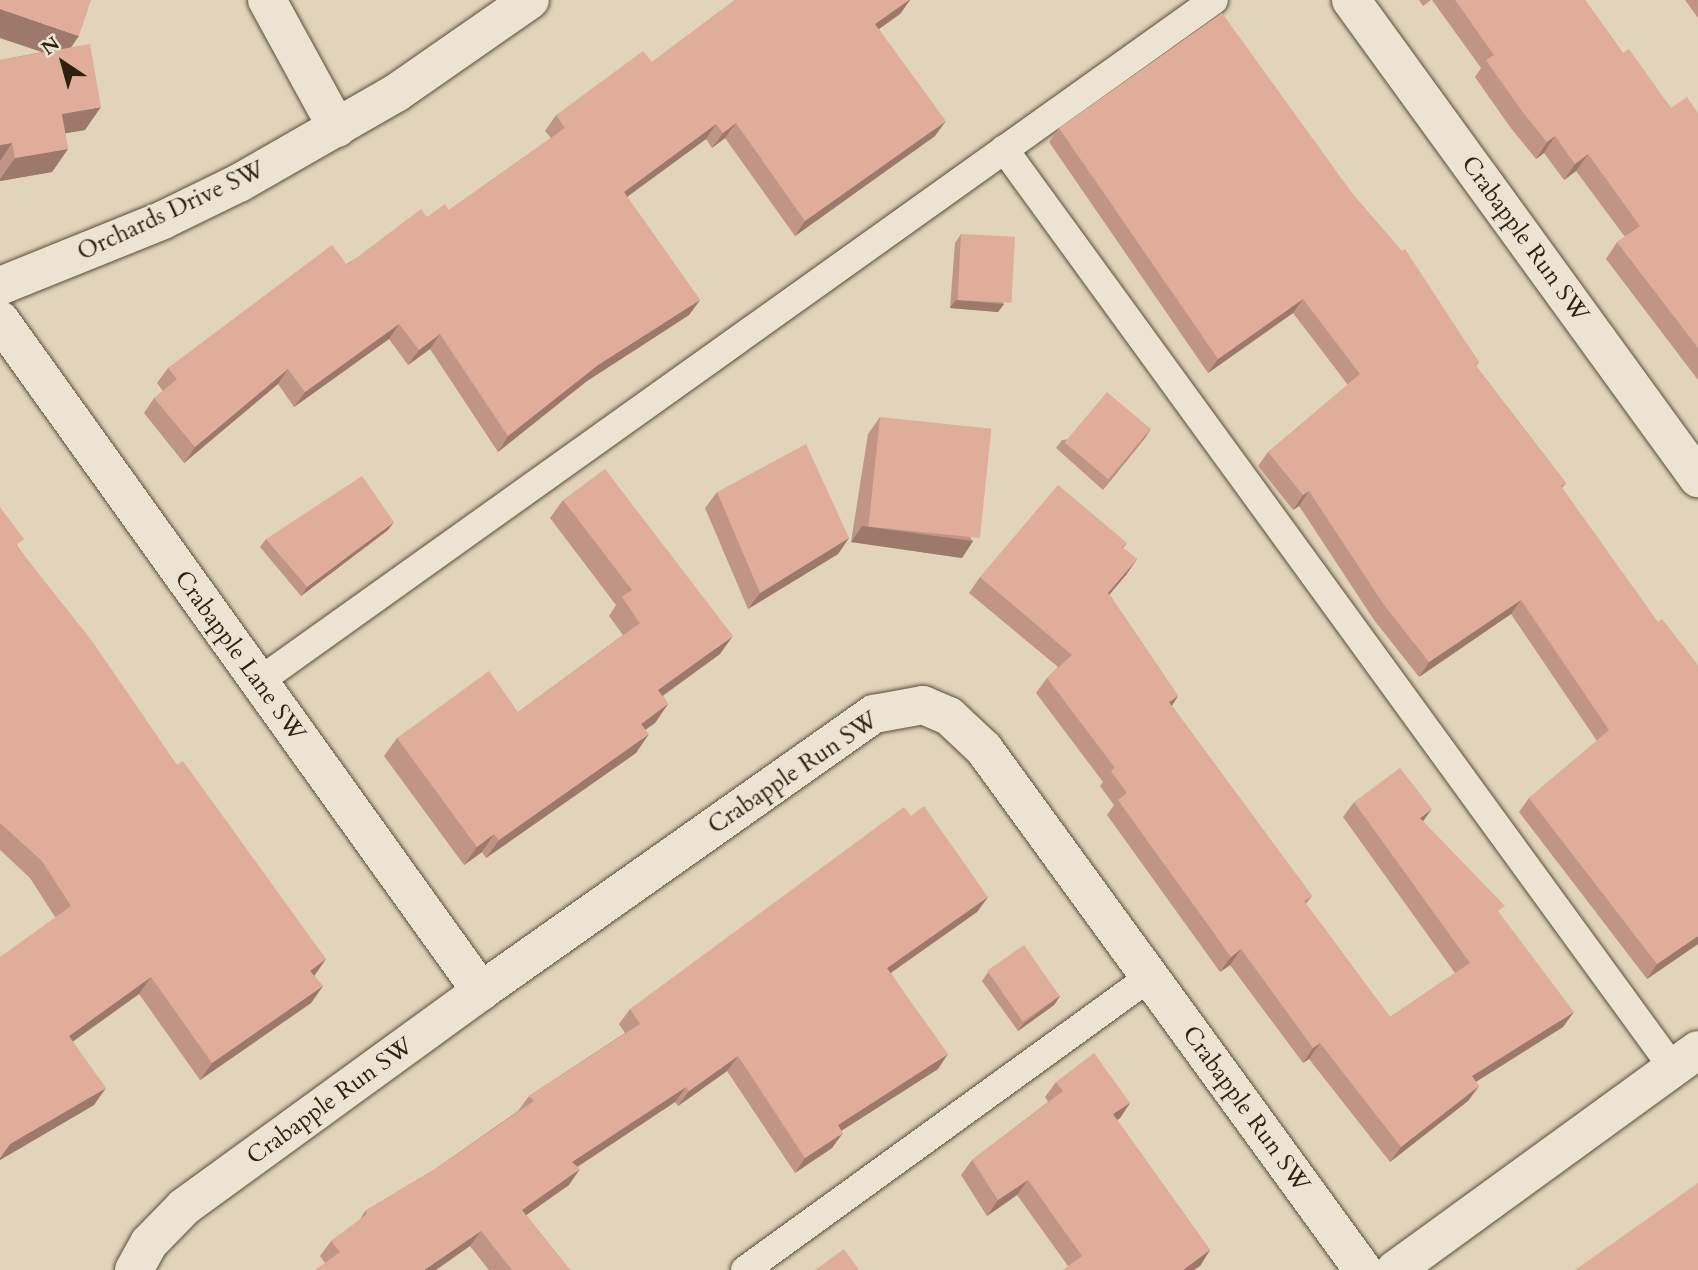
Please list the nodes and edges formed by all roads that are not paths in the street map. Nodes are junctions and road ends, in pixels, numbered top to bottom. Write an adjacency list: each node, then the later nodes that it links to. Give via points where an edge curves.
1 (267, 0): 5 (street)
2 (530, 0): 5 (street, Orchards Drive SW)
3 (1214, 0): 6 (lane)
4 (1351, 0): 9 (street, Crabapple Run SW)
5 (337, 128): 7 (street, Orchards Drive SW, via 163,220)
6 (1004, 149): 10 (lane); 13 (lane)
7 (0, 286)
8 (0, 320): 10 (street, Crabapple Lane SW)
9 (1698, 478)
10 (258, 682): 12 (street, Crabapple Lane SW)
11 (1150, 977): 12 (street, Crabapple Run SW, via 969,731 923,705 874,714); 15 (lane); 16 (street, Crabapple Run SW)
12 (481, 991): 14 (street, Crabapple Run SW, via 184,1207 149,1243)
13 (1686, 1059): 17 (street)
14 (134, 1270)
15 (745, 1270)
16 (1363, 1270)
17 (1395, 1270)

